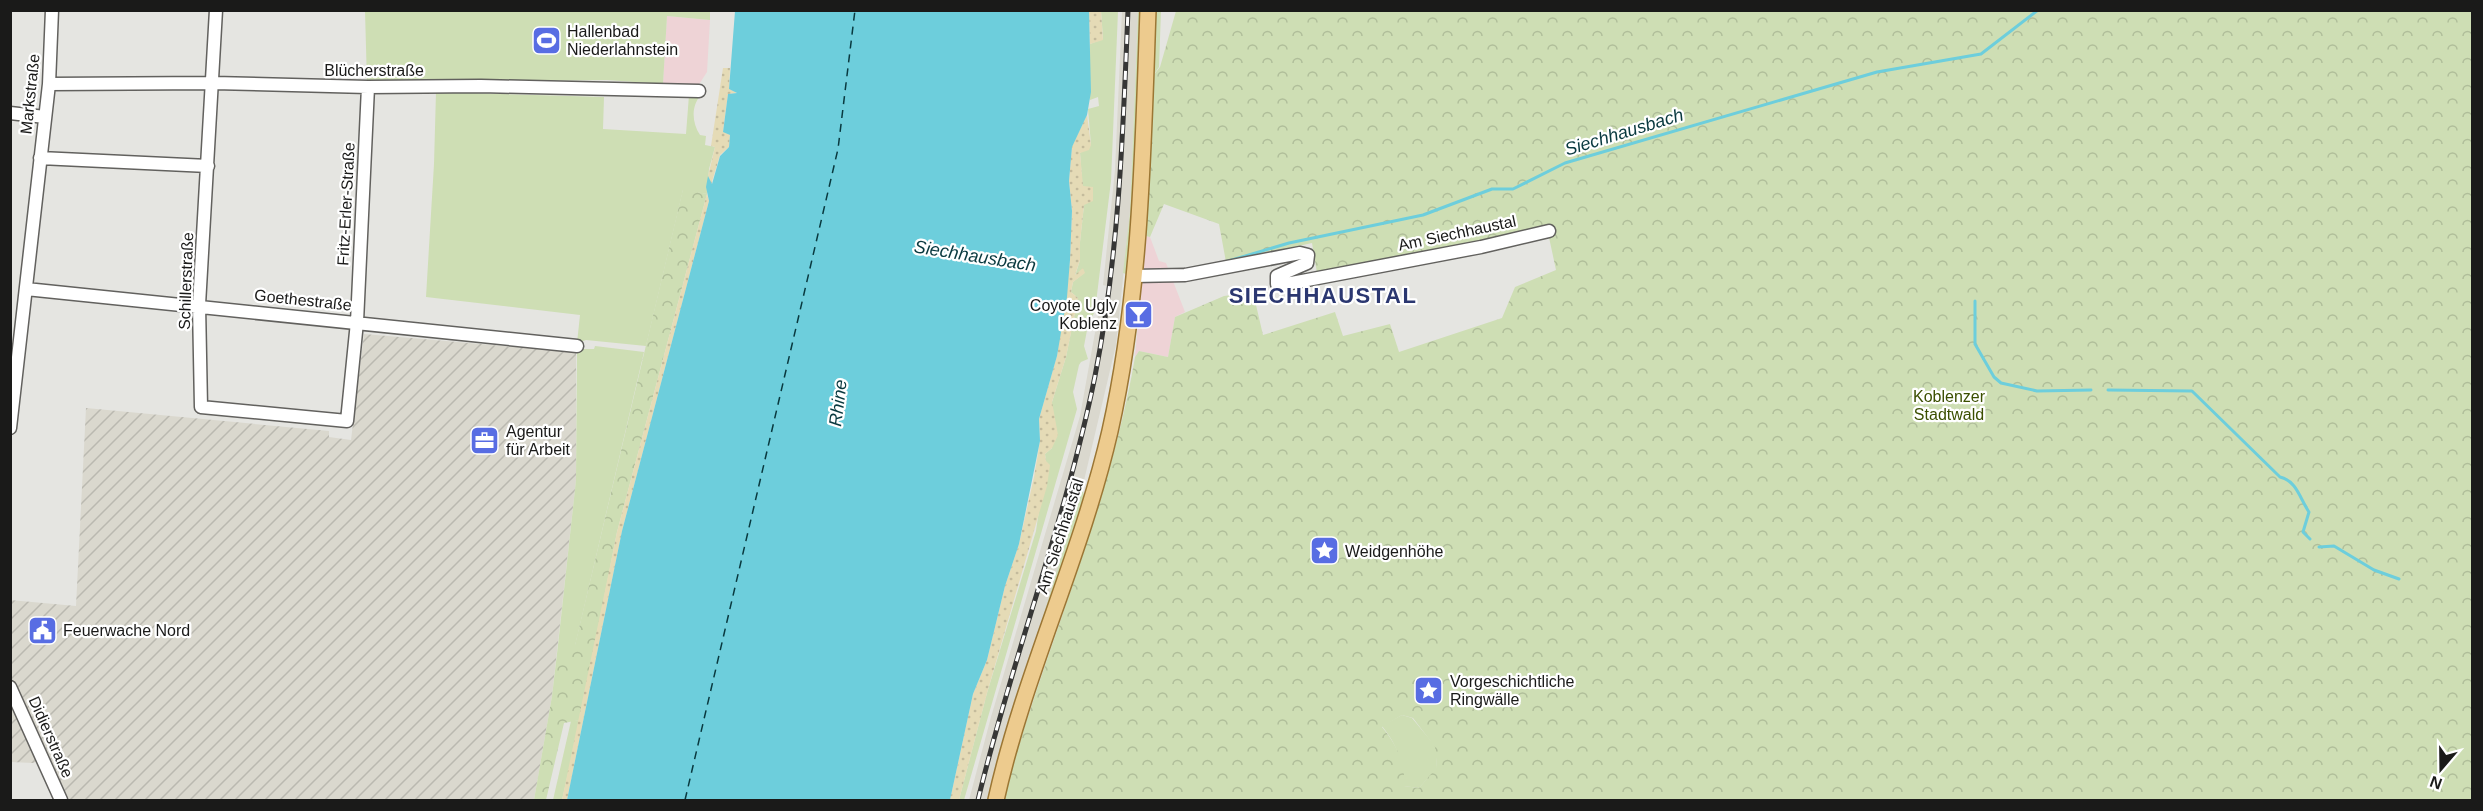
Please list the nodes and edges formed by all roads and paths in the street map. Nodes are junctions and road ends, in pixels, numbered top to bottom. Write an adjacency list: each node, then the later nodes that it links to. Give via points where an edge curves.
1 (52, 10): 5 (street, Markstraße)
2 (216, 10): 4 (street, Schillerstraße)
3 (1148, 10): 13 (main road, Am Siechhaustal)
4 (214, 83): 5 (street, Blücherstraße); 6 (street, Blücherstraße); 11 (street, Schillerstraße)
5 (49, 84): 9 (street, Markstraße)
6 (368, 87): 7 (street, Blücherstraße); 16 (street, Fritz-Erler-Straße)
7 (699, 91)
8 (10, 113): 9 (street)
9 (45, 117): 10 (street, Markstraße)
10 (40, 158): 11 (street); 14 (street, Markstraße)
11 (208, 166): 15 (street, Schillerstraße)
12 (1549, 231): 13 (street, Am Siechhaustal, via 1470,250 1279,285 1277,276 1307,263 1308,255 1300,253 1185,275)
13 (1134, 276): 22 (main road, Am Siechhaustal, via 1122,371 1096,483 1022,702)
14 (26, 289): 15 (street, Goethestraße); 19 (street)
15 (200, 305): 16 (street, Goethestraße); 18 (street, Schillerstraße, via 201,406)
16 (357, 322): 17 (street, Goethestraße); 18 (street, Fritz-Erler-Straße)
17 (577, 346)
18 (347, 421)
19 (10, 428)
20 (10, 687): 21 (street, Didierstraße)
21 (61, 801)
22 (996, 801)

